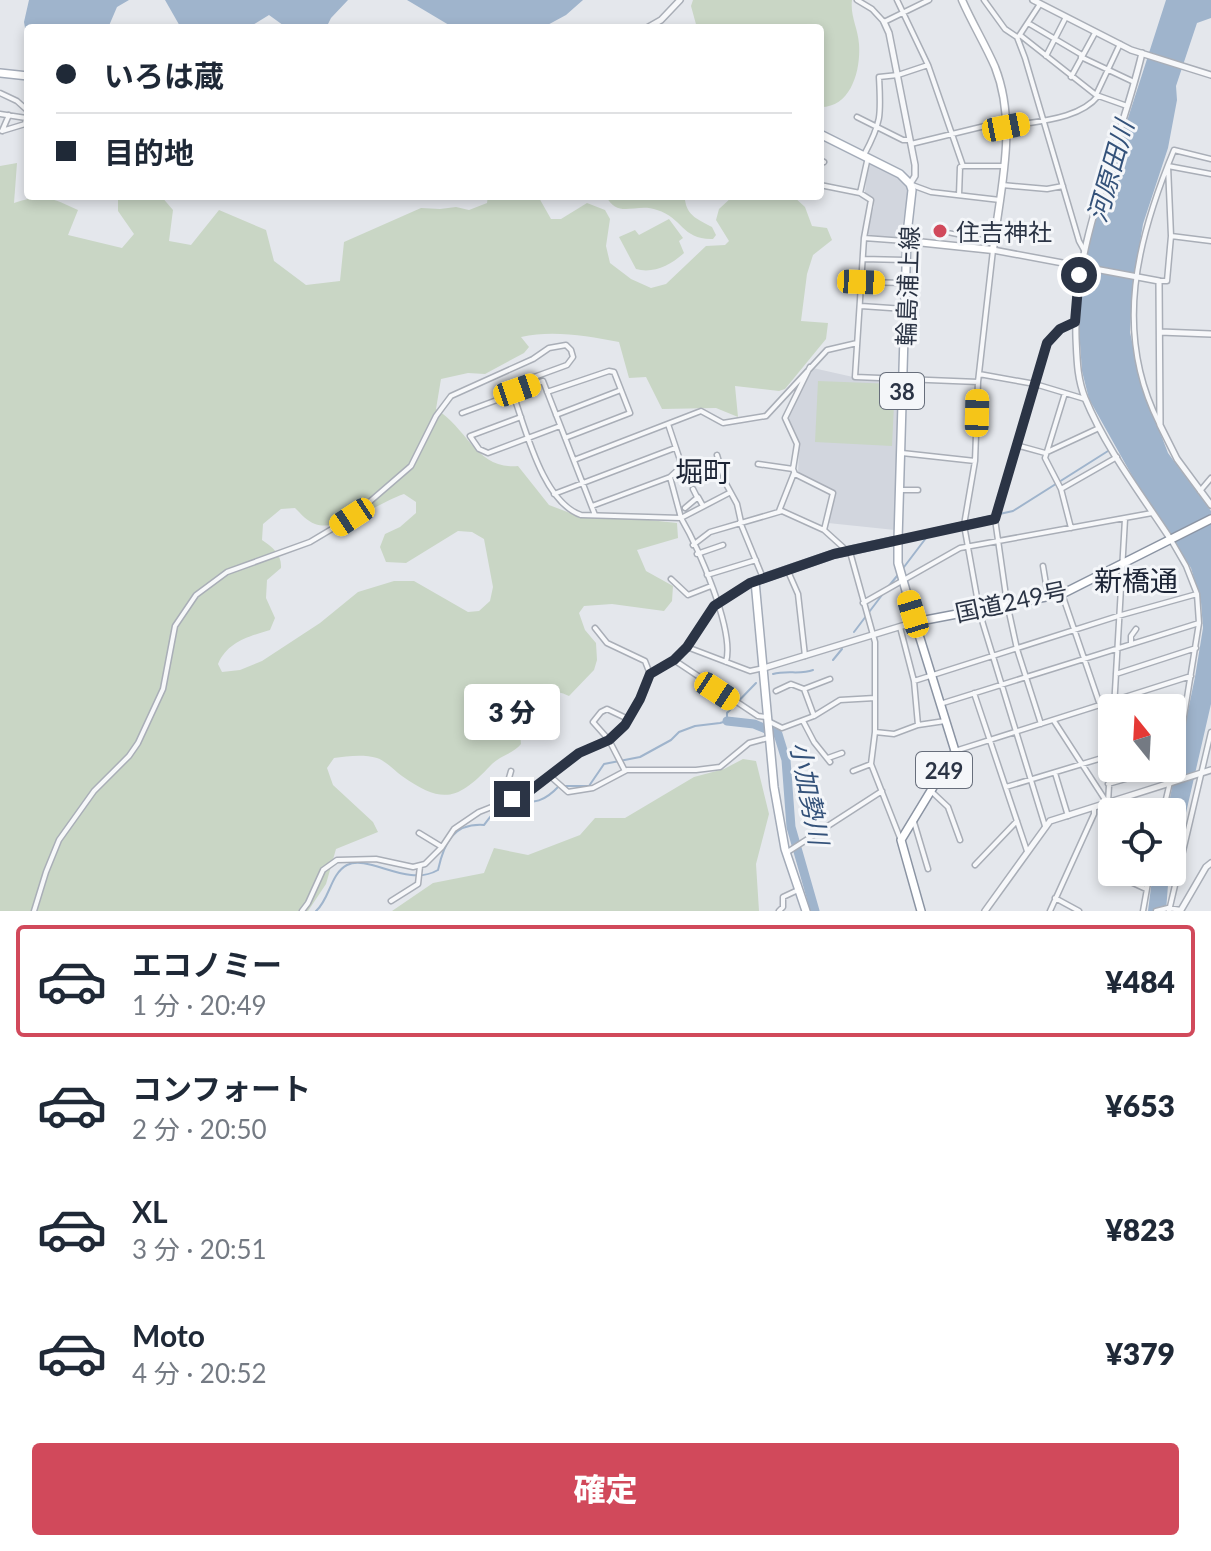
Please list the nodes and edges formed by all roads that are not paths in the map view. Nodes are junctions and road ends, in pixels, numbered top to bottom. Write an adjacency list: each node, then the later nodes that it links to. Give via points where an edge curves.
1 (680, 0): 14 (street)
2 (857, 0): 12 (street)
3 (897, 0): 10 (street)
4 (929, 0): 8 (street)
5 (962, 0): 42 (main road, via 995,67)
6 (984, 0): 16 (street, via 1005,29)
7 (1033, 0): 9 (street)
8 (917, 2): 10 (street)
9 (1040, 4): 11 (street); 13 (street)
10 (903, 12): 12 (street); 22 (street)
11 (1066, 17): 15 (street); 17 (street)
12 (884, 22): 25 (street)
13 (1028, 23): 16 (street); 17 (street)
14 (654, 24)
15 (1095, 33): 18 (street); 21 (street)
16 (1018, 36): 20 (street); 38 (street)
17 (1055, 39): 20 (street); 21 (street)
18 (1120, 44): 19 (street); 23 (street)
19 (1145, 54): 26 (street); 29 (street)
20 (1046, 56): 28 (street)
21 (1082, 56): 23 (street); 28 (street)
22 (928, 65): 25 (street); 43 (street)
23 (1107, 71): 29 (street); 31 (street)
24 (0, 73): 27 (main road)
25 (898, 75): 41 (street, via 879,77); 45 (street)
26 (1211, 75)
27 (24, 76)
28 (1071, 77): 31 (street)
29 (1134, 82): 32 (street)
30 (0, 93): 33 (street)
31 (1097, 95): 32 (street); 38 (street, via 1090,106)
32 (1128, 106): 66 (street)
33 (24, 107)
34 (0, 114): 35 (street)
35 (9, 115): 37 (street); 39 (street, via 2,131)
36 (857, 117): 41 (street)
37 (24, 118)
38 (1045, 120): 42 (street); 55 (street)
39 (24, 124)
40 (985, 126): 43 (street)
41 (879, 127): 45 (street); 46 (street)
42 (1006, 127): 49 (main road)
43 (953, 134): 45 (street); 48 (street)
44 (824, 136): 46 (main road)
45 (911, 142): 52 (street, via 915,172)
46 (866, 156): 52 (main road); 56 (street)
47 (1211, 159): 50 (street, via 1176,150)
48 (963, 166): 49 (street); 57 (street)
49 (1004, 166): 53 (main road)
50 (1168, 166): 51 (street); 60 (street); 70 (street, via 1152,204)
51 (1211, 174)
52 (910, 184): 57 (street); 62 (main road, 輪島浦上線 / 38)
53 (1002, 185): 55 (street); 58 (main road)
54 (824, 186): 56 (street)
55 (1064, 186): 66 (street)
56 (860, 193): 61 (street, via 871,200)
57 (959, 195): 58 (street)
58 (1000, 200): 64 (main road)
59 (950, 233): 64 (street)
60 (1171, 236): 63 (street); 71 (street, via 1167,281)
61 (864, 238): 62 (street); 67 (street)
62 (907, 241): 65 (main road); 68 (main road, 輪島浦上線 / 38)
63 (1211, 241)
64 (994, 242): 65 (main road)
65 (993, 250): 69 (street); 81 (street)
66 (1084, 250): 69 (street)
67 (863, 259): 68 (street); 72 (street)
68 (907, 261): 73 (main road, 輪島浦上線 / 38)
69 (1081, 267): 70 (street); 76 (street)
70 (1136, 277): 71 (street); 94 (street, via 1132,338)
71 (1159, 281): 77 (street)
72 (861, 282): 73 (street); 74 (street)
73 (906, 283): 75 (main road, 輪島浦上線 / 38)
74 (861, 306): 75 (street); 79 (street)
75 (905, 309): 82 (main road, 輪島浦上線 / 38)
76 (1075, 322): 84 (street, via 1050,338); 89 (street, via 1076,361)
77 (1160, 332): 78 (street); 94 (street)
78 (1211, 334)
79 (857, 343): 80 (street, via 827,350); 82 (street, via 855,377)
80 (810, 367): 93 (street, via 766,416 723,423 701,411); 108 (street, via 785,415 797,444)
81 (979, 374): 83 (street); 84 (street)
82 (903, 379): 83 (street); 101 (main road, 輪島浦上線 / 38)
83 (978, 382): 106 (street)
84 (1035, 384): 88 (street); 99 (street)
85 (621, 390): 87 (street, via 609,371); 91 (street); 98 (street, via 630,413)
86 (515, 392): 87 (street, via 543,381); 90 (street); 92 (street); 262 (street, via 533,376 567,365 571,350 555,346 451,396 411,466 352,517 310,542 227,572 196,595 175,626 163,689 138,743 59,840)
87 (547, 392): 91 (street)
88 (1065, 393): 89 (street); 102 (street)
89 (1085, 399): 96 (street)
90 (462, 413)
91 (556, 415): 95 (street)
92 (521, 417): 97 (street); 97 (street, via 470,436 488,453)
93 (668, 424): 100 (street); 105 (street)
94 (1160, 425): 116 (street)
95 (560, 426): 97 (street); 98 (street)
96 (1100, 427): 102 (street); 104 (street)
97 (529, 438): 118 (street)
98 (565, 438): 105 (street)
99 (1016, 445): 102 (street); 127 (street)
100 (676, 448): 109 (street, via 682,466); 111 (street)
101 (900, 453): 106 (street); 114 (main road, 輪島浦上線 / 38)
102 (1045, 453): 113 (street)
103 (717, 455): 117 (street)
104 (1117, 457): 113 (street); 125 (street)
105 (574, 460): 111 (street)
106 (975, 461): 132 (street)
107 (758, 464): 108 (street)
108 (794, 471): 124 (street); 134 (street, via 833,493)
109 (670, 477): 121 (street); 128 (street)
110 (1211, 478): 116 (street)
111 (583, 483): 118 (street); 121 (street)
112 (693, 489): 119 (street)
113 (1061, 489): 133 (street)
114 (900, 490): 115 (street); 135 (main road, 輪島浦上線 / 38)
115 (918, 490)
116 (1200, 491): 120 (street)
117 (729, 493): 122 (street); 131 (street)
118 (554, 494): 126 (street, via 571,511)
119 (697, 497): 122 (street); 123 (street)
120 (1211, 505)
121 (592, 506): 126 (street)
122 (703, 506): 128 (street)
123 (685, 508)
124 (779, 511): 131 (street); 134 (street)
125 (1152, 513): 129 (street); 136 (street)
126 (595, 515): 128 (street)
127 (995, 517): 132 (street); 137 (street)
128 (681, 518): 138 (street)
129 (1125, 518): 133 (street); 144 (street)
130 (1211, 519): 136 (main road, 国道249号)
131 (741, 522): 138 (street, via 710,532); 143 (street)
132 (965, 523): 135 (street); 140 (street)
133 (1071, 528): 137 (street)
134 (824, 530): 141 (street)
135 (898, 540): 141 (main road); 150 (main road, 輪島浦上線 / 38)
136 (1171, 540): 144 (main road, 国道249号); 153 (street)
137 (998, 541): 140 (street); 157 (street)
138 (693, 545): 142 (street)
139 (723, 545): 142 (street)
140 (969, 546): 150 (street); 159 (street)
141 (848, 551): 146 (main road); 156 (street)
142 (697, 554): 147 (street)
143 (756, 560): 147 (street); 149 (street)
144 (1123, 564): 152 (main road, 国道249号); 161 (street)
145 (1043, 566): 154 (street)
146 (787, 569): 149 (main road); 174 (street, via 798,594)
147 (707, 575): 151 (street)
148 (671, 579): 151 (street, via 688,595)
149 (759, 579): 155 (street); 179 (main road)
150 (903, 580): 156 (street); 162 (main road, 輪島浦上線 / 38)
151 (711, 586): 155 (street)
152 (1062, 594): 154 (main road, 国道249号); 158 (street)
153 (1197, 594): 161 (street); 163 (street)
154 (1048, 596): 157 (main road, 国道249号)
155 (719, 603): 170 (street); 178 (street)
156 (863, 603): 168 (street)
157 (1007, 603): 159 (main road, 国道249号); 172 (street)
158 (1066, 607): 160 (street); 167 (street)
159 (980, 609): 162 (main road, 国道249号); 175 (street)
160 (1057, 610)
161 (1118, 616): 167 (street); 173 (street)
162 (915, 622): 164 (street); 182 (main road, 249)
163 (1199, 623): 169 (street); 171 (street)
164 (900, 627): 168 (street); 187 (street)
165 (595, 628): 180 (street, via 607,643 645,661)
166 (1136, 629): 169 (street)
167 (1074, 630): 172 (street); 176 (street)
168 (873, 635): 174 (street); 195 (street)
169 (1131, 644): 173 (street)
170 (687, 647): 177 (street); 178 (street)
171 (1196, 648): 181 (street); 183 (street)
172 (1017, 649): 175 (street); 185 (street)
173 (1117, 649): 176 (street); 181 (street)
174 (805, 656): 179 (street)
175 (993, 656): 182 (street); 188 (street)
176 (1084, 659): 185 (street); 196 (street)
177 (674, 660): 180 (street); 202 (street)
178 (726, 662): 179 (street, via 750,671)
179 (764, 668): 202 (main road)
180 (650, 674): 201 (street)
181 (1116, 674): 193 (street)
182 (932, 676): 187 (street); 198 (main road, 249)
183 (1191, 676): 194 (street); 197 (street)
184 (810, 677): 189 (street)
185 (1026, 677): 188 (street); 206 (street)
186 (830, 679): 189 (street)
187 (914, 681): 207 (street)
188 (1001, 684): 192 (street); 209 (street)
189 (814, 686): 190 (street)
190 (804, 689): 191 (street, via 791,684); 200 (street)
191 (776, 691)
192 (974, 693): 198 (street); 213 (street)
193 (1115, 694)
194 (1143, 694)
195 (875, 698): 200 (street, via 840,700); 208 (street)
196 (1098, 700)
197 (1186, 700)
198 (940, 704): 204 (main road, 249)
199 (1098, 707): 205 (street)
200 (814, 716): 203 (street)
201 (628, 719): 212 (street); 212 (street, via 614,711 601,712 593,722)
202 (769, 720): 203 (street, via 782,728); 211 (main road)
203 (803, 721): 215 (street, via 829,760)
204 (945, 721): 207 (street); 214 (main road, 249)
205 (1054, 721): 206 (street); 218 (street)
206 (1041, 724): 209 (street)
207 (918, 725): 208 (street, via 894,734)
208 (875, 732): 217 (street)
209 (1016, 732): 213 (street); 226 (street)
210 (1211, 732): 224 (street)
211 (770, 738): 221 (street, via 749,743 720,767); 248 (main road, via 774,787)
212 (609, 740): 221 (street); 225 (street, via 579,753)
213 (989, 740): 214 (street); 230 (street)
214 (955, 751): 232 (main road, 249)
215 (842, 753)
216 (1098, 759): 218 (street)
217 (871, 764): 222 (street); 231 (street)
218 (1081, 765): 223 (street); 233 (street)
219 (1211, 770): 224 (street)
220 (511, 771): 237 (street)
221 (625, 771): 225 (street, via 593,788 568,792)
222 (853, 771)
223 (1055, 773): 226 (street); 240 (street)
224 (1201, 774): 228 (street); 260 (street)
225 (550, 776): 237 (street)
226 (1030, 780): 230 (street); 243 (street)
227 (1115, 782): 229 (street)
228 (1170, 783): 235 (street); 236 (street)
229 (1108, 784): 234 (street)
230 (1006, 787): 242 (street)
231 (882, 791): 245 (street); 248 (street)
232 (931, 791): 241 (main road, 249); 246 (street, via 948,807)
233 (1103, 798)
234 (1108, 798)
235 (1124, 798)
236 (1166, 798)
237 (512, 799): 247 (street, via 468,819)
238 (1098, 807): 239 (street)
239 (1094, 808): 240 (street); 258 (street)
240 (1068, 816): 243 (street)
241 (913, 820): 245 (main road, 249); 253 (street)
242 (1017, 821): 249 (street); 252 (street)
243 (1045, 826): 249 (street)
244 (419, 833): 247 (street)
245 (901, 840): 266 (main road)
246 (960, 840)
247 (442, 847): 251 (street)
248 (789, 851): 257 (main road)
249 (1027, 851): 267 (street)
250 (1211, 863): 261 (street)
251 (420, 865): 259 (street, via 418,884); 263 (street, via 337,860 323,870)
252 (975, 865)
253 (928, 869)
254 (1140, 886): 256 (street)
255 (1147, 886): 256 (street)
256 (1146, 889): 270 (street)
257 (798, 890): 264 (street, via 783,897); 265 (main road)
258 (1055, 898): 268 (street); 269 (street)
259 (391, 901)
260 (1169, 909): 261 (street); 271 (street)
261 (1182, 910)
262 (34, 911)
263 (302, 911)
264 (779, 911)
265 (806, 911)
266 (921, 911)
267 (985, 911)
268 (1050, 911)
269 (1079, 911)
270 (1143, 911)
271 (1156, 911)

